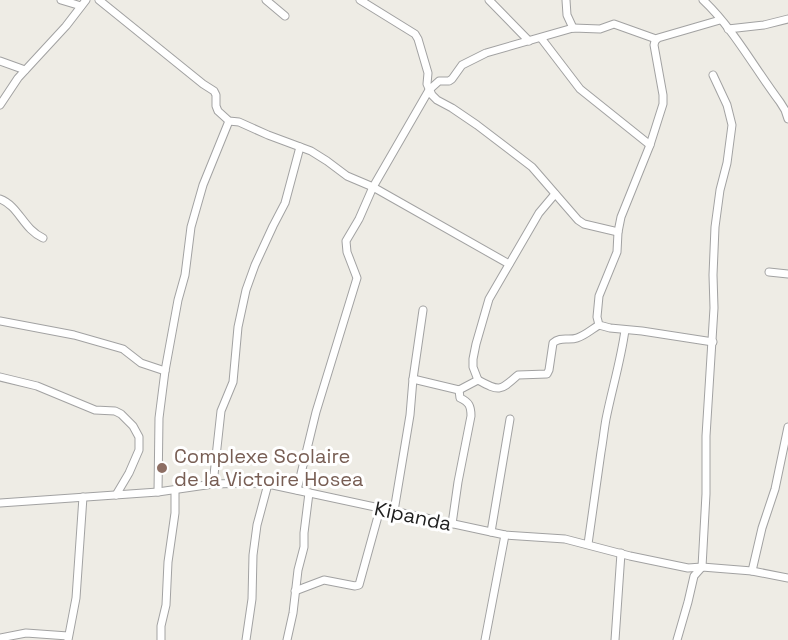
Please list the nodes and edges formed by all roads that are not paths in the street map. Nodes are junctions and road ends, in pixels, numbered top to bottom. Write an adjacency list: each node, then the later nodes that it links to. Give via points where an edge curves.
1 (61, 0): 8 (street)
2 (99, 0): 23 (street, via 214,91 218,111)
3 (266, 0): 9 (street)
4 (360, 0): 20 (street, via 415,34 428,73)
5 (489, 0): 16 (street)
6 (566, 0): 12 (street)
7 (703, 0): 11 (street)
8 (83, 3): 18 (street)
9 (285, 16)
10 (788, 19): 13 (street)
11 (720, 20): 13 (street); 15 (street)
12 (573, 28): 14 (street); 15 (street, via 600,29 614,24)
13 (728, 29): 22 (street)
14 (541, 38): 16 (street); 24 (street, via 580,89)
15 (656, 39): 24 (street, via 663,95)
16 (529, 41): 20 (street, via 486,53 462,65 452,79 439,81)
17 (0, 61): 18 (street)
18 (25, 70): 21 (street)
19 (713, 75): 38 (street, via 732,125 715,227)
20 (429, 90): 26 (street); 27 (street, via 437,100 532,167)
21 (0, 105)
22 (788, 119)
23 (229, 121): 25 (street); 39 (street, via 190,227 185,275)
24 (650, 145): 29 (street)
25 (300, 147): 26 (street); 46 (street, via 285,203 246,290 233,382 221,411)
26 (373, 187): 31 (street); 49 (street, via 346,241 357,278)
27 (555, 194): 29 (street, via 584,224); 31 (street)
28 (0, 199): 30 (street, via 33,233)
29 (618, 232): 36 (street, via 617,252 600,296)
30 (44, 238)
31 (508, 264): 42 (street, via 489,299 476,344 473,367)
32 (769, 272): 33 (street)
33 (788, 274)
34 (423, 310): 41 (street)
35 (0, 321): 39 (street, via 123,349 141,363)
36 (599, 325): 37 (street); 42 (street, via 574,339 555,340 547,374 518,375 507,385 495,388)
37 (625, 330): 38 (street); 60 (street, via 605,422)
38 (712, 342): 62 (street)
39 (165, 371): 50 (street, via 159,418)
40 (0, 378): 52 (street, via 37,386 95,410 115,411 133,426 140,437 140,450)
41 (413, 379): 43 (street); 56 (street)
42 (478, 380): 43 (street)
43 (459, 390): 57 (street, via 460,398 470,405 471,416)
44 (510, 419): 58 (street)
45 (788, 427): 63 (street)
46 (213, 484): 47 (street, Kipanda); 48 (street, Kipanda)
47 (268, 484): 49 (street, Kipanda); 69 (street, via 257,525)
48 (175, 490): 50 (street, Kipanda); 68 (street)
49 (297, 490): 51 (street, Kipanda)
50 (158, 492): 52 (street, Kipanda)
51 (309, 493): 55 (street, Kipanda); 65 (street)
52 (116, 495): 53 (street, Kipanda)
53 (83, 497): 54 (street, Kipanda); 67 (street, via 76,598)
54 (0, 503)
55 (380, 509): 56 (street, Kipanda); 65 (street, via 359,585 324,580)
56 (394, 511): 57 (street, Kipanda)
57 (452, 524): 58 (street, Kipanda)
58 (491, 532): 59 (street, Kipanda)
59 (505, 535): 60 (street, Kipanda); 71 (street)
60 (588, 544): 61 (street, Kipanda)
61 (621, 553): 62 (street, Kipanda, via 688,568); 72 (street)
62 (702, 567): 63 (street, Kipanda); 73 (street, via 694,576)
63 (752, 571): 64 (street, Kipanda)
64 (788, 578)
65 (295, 591): 70 (street)
66 (0, 638): 67 (street, via 27,633)
67 (68, 638)
68 (161, 640)
69 (246, 640)
70 (287, 640)
71 (485, 640)
72 (615, 640)
73 (677, 640)

